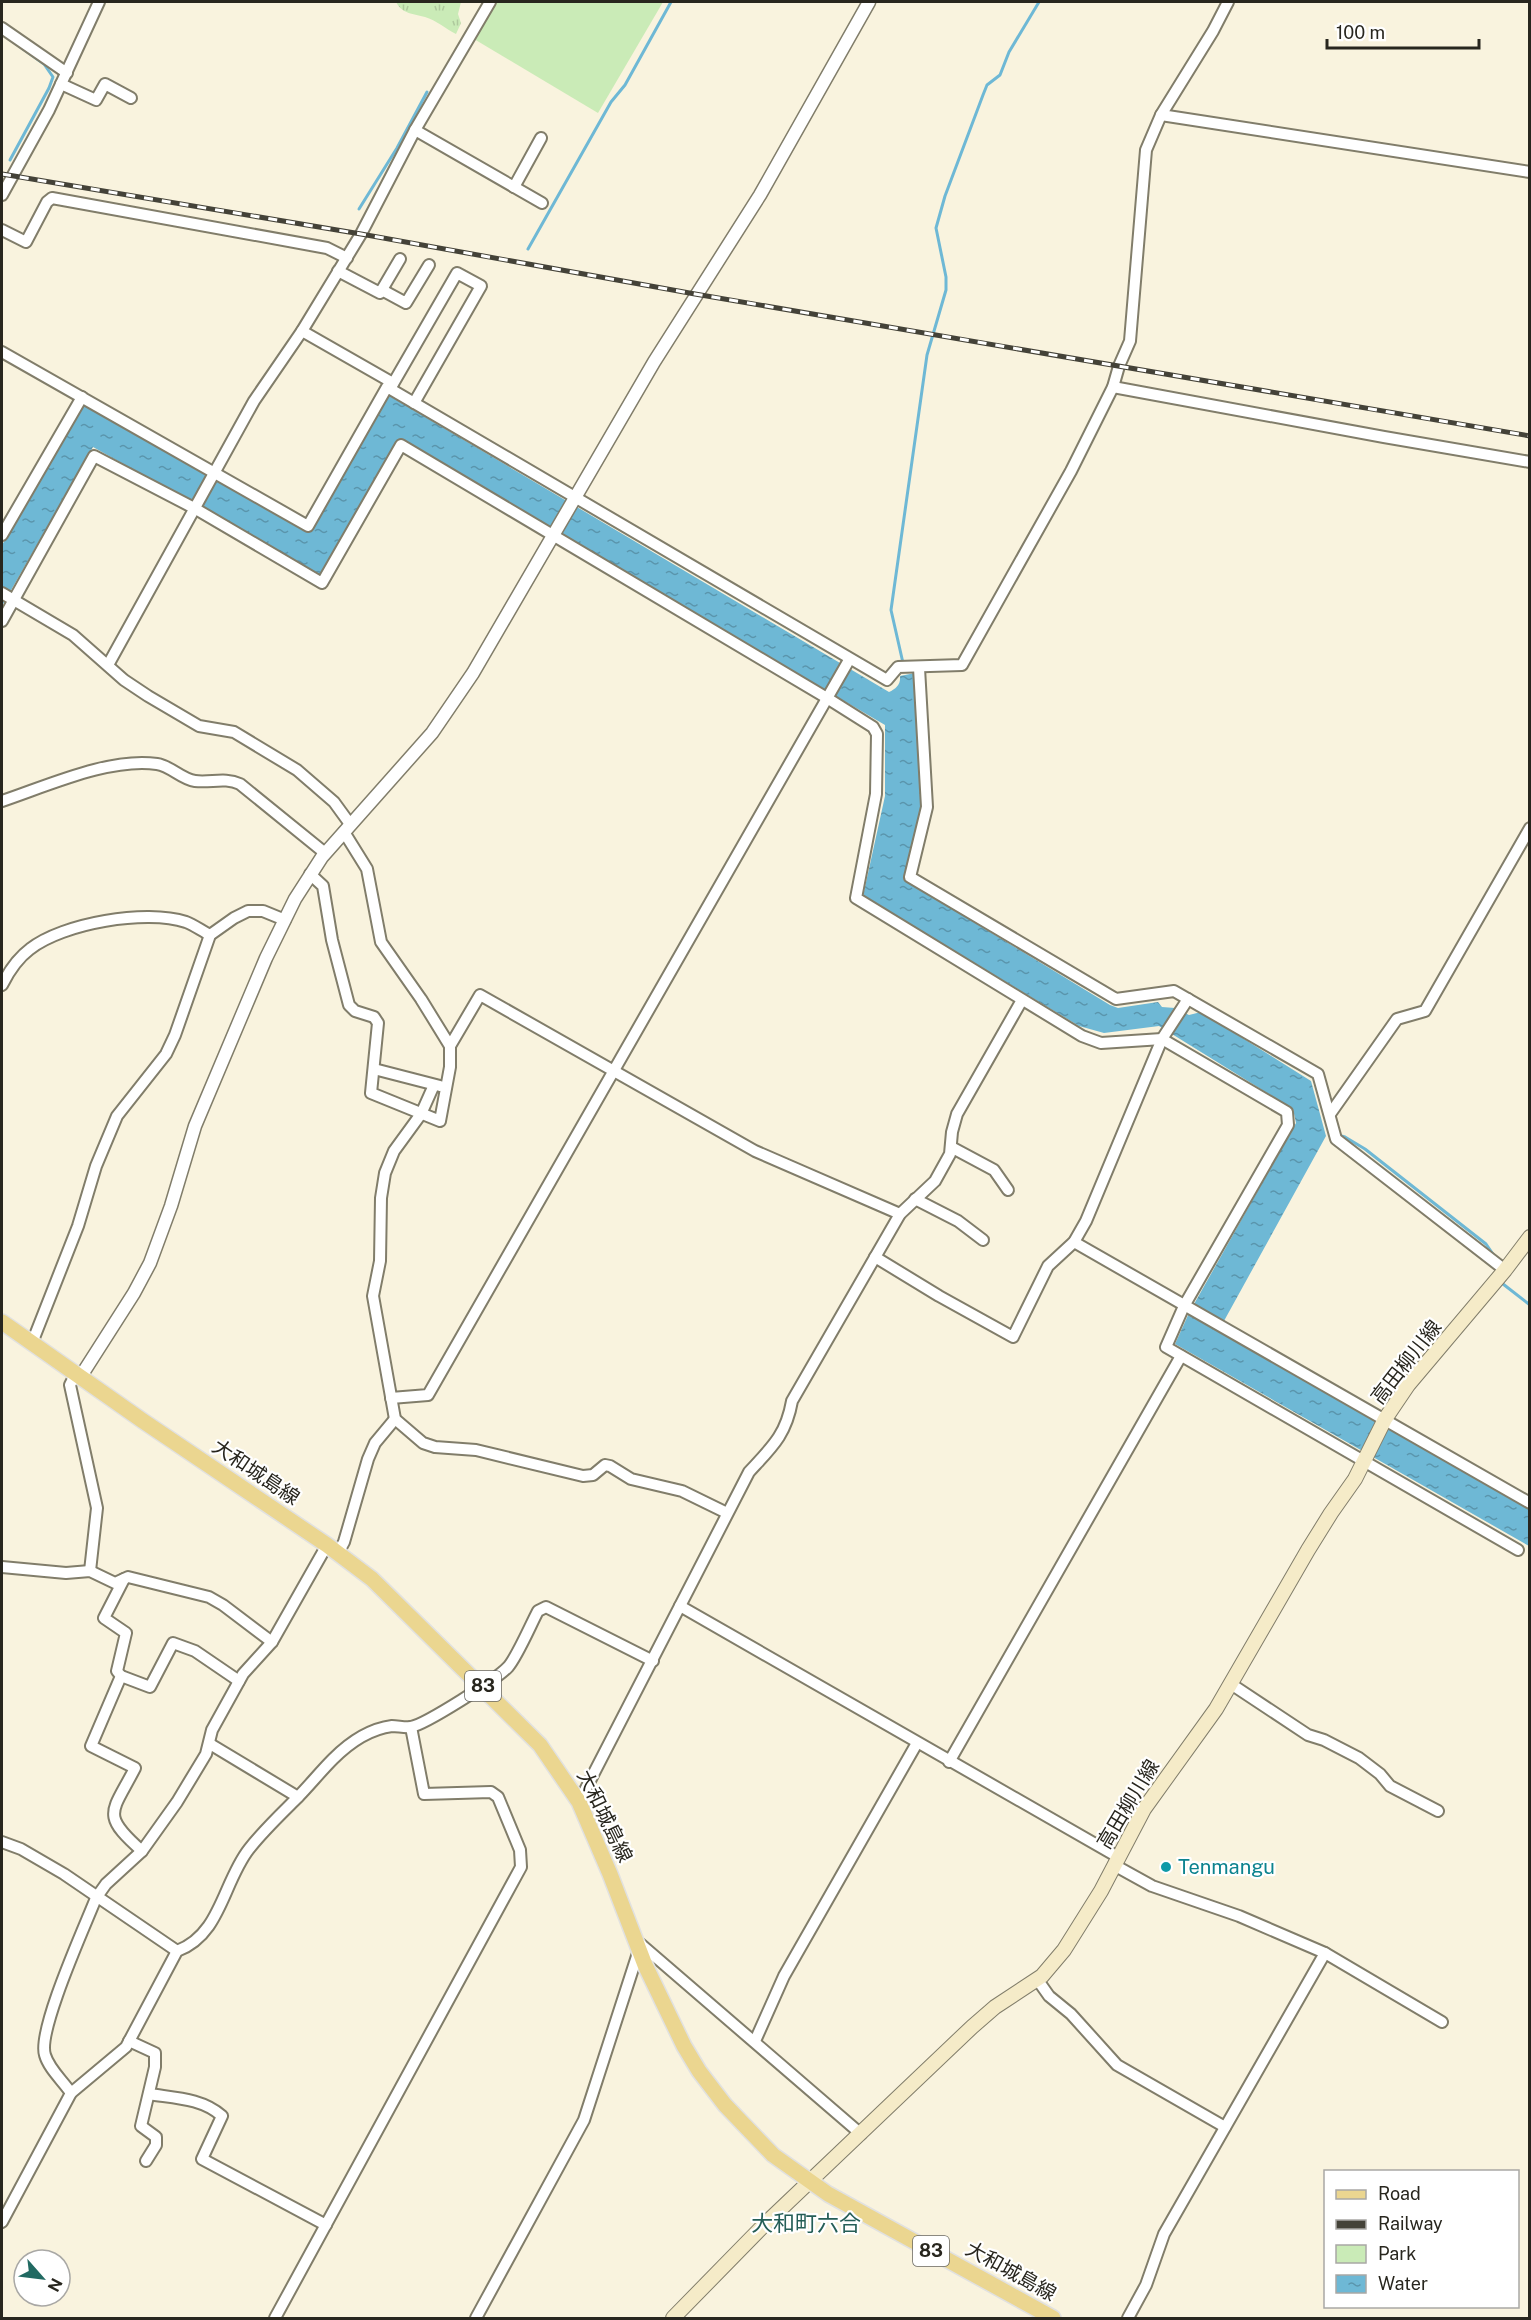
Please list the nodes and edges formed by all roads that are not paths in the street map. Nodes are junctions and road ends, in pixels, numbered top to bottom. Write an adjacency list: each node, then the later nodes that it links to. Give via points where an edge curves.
1 (99, 2): 6 (street)
2 (490, 2): 10 (street)
3 (869, 2): 30 (street, via 760,195)
4 (1228, 2): 9 (street)
5 (2, 28): 6 (street)
6 (67, 73): 7 (street)
7 (61, 84): 8 (street, via 96,100 105,84); 14 (street)
8 (131, 98)
9 (1161, 115): 12 (street); 25 (street, via 1146,150 1130,341)
10 (415, 130): 13 (street); 17 (street)
11 (541, 138): 13 (street)
12 (1530, 172)
13 (514, 187): 15 (street)
14 (2, 195)
15 (542, 203)
16 (2, 230): 17 (street, via 26,242 52,198 327,248)
17 (347, 258): 20 (street)
18 (400, 259): 21 (street)
19 (429, 265): 21 (street, via 406,303)
20 (338, 272): 21 (street, via 380,293); 22 (street)
21 (382, 290)
22 (302, 331): 24 (street); 29 (street, via 255,401)
23 (2, 352): 26 (street)
24 (391, 386): 27 (street); 27 (street, via 457,273 481,286); 29 (street, via 308,526)
25 (1113, 387): 28 (street); 39 (street, via 1067,479 962,665)
26 (82, 397): 29 (street); 32 (street)
27 (414, 403): 30 (street)
28 (1530, 462)
29 (214, 473): 31 (street)
30 (574, 499): 33 (street); 37 (street)
31 (194, 508): 33 (street, via 322,583 401,445); 35 (street, via 94,456); 38 (street)
32 (2, 535)
33 (553, 535): 40 (street); 42 (street, via 473,673 432,733)
34 (2, 593): 35 (street)
35 (14, 600): 36 (street); 38 (street, via 73,635)
36 (2, 621)
37 (849, 660): 39 (street, via 887,680 898,667); 40 (street)
38 (108, 665): 42 (street, via 124,680 199,726 234,732 297,770 334,802)
39 (919, 668): 49 (street, via 927,807 910,878 1116,999 1174,991)
40 (826, 698): 50 (street, via 873,727 877,734 876,794 856,898); 54 (street)
41 (2, 801): 44 (street, via 123,763 157,764 194,781 230,779 240,784)
42 (347, 828): 44 (street); 52 (street, via 368,869 381,942)
43 (1530, 828): 58 (street, via 1425,1011 1397,1019)
44 (325, 853): 45 (street)
45 (310, 874): 46 (street); 53 (street, via 323,886 349,1005 378,1023)
46 (285, 920): 47 (street, via 263,911 248,911); 72 (street, via 195,1126 150,1263)
47 (210, 935): 48 (street, via 186,922 172,920 129,919 79,926 50,936 30,949 11,967); 70 (street, via 166,1054 117,1116)
48 (2, 984)
49 (1188, 999): 51 (street); 58 (street, via 1318,1074)
50 (1022, 1000): 51 (street, via 1101,1043); 59 (street, via 957,1114)
51 (1162, 1038): 65 (street); 68 (street, via 1287,1112 1288,1125)
52 (450, 1046): 54 (street, via 480,995); 56 (street)
53 (374, 1069): 55 (street); 57 (street, via 371,1093)
54 (613, 1071): 62 (street, via 755,1151); 73 (street, via 428,1395)
55 (434, 1085): 56 (street); 57 (street)
56 (446, 1088): 57 (street, via 440,1121)
57 (421, 1114): 73 (street, via 394,1151 381,1198 380,1261 373,1296)
58 (1330, 1114): 67 (street, via 1336,1139)
59 (951, 1147): 60 (street, via 994,1170); 61 (street, via 935,1182)
60 (1008, 1190)
61 (915, 1199): 62 (street); 64 (street, via 958,1221)
62 (900, 1214): 66 (street)
63 (1530, 1237): 67 (main road, 高田柳川線)
64 (983, 1240)
65 (1074, 1242): 66 (street, via 1048,1266 1013,1337); 68 (street)
66 (875, 1257): 78 (street, via 792,1401 780,1439 749,1472)
67 (1505, 1270): 75 (main road, 高田柳川線, via 1408,1385)
68 (1184, 1306): 71 (street, via 1166,1347); 75 (street)
69 (2, 1322): 70 (main road, 大和城島線 / 83)
70 (32, 1343): 72 (main road, 大和城島線 / 83)
71 (1181, 1356): 76 (street); 94 (street)
72 (78, 1375): 79 (main road, 大和城島線 / 83); 82 (street, via 70,1385 97,1508)
73 (391, 1398): 74 (street)
74 (395, 1419): 78 (street, via 423,1443 435,1447 476,1450 583,1476 593,1475 604,1465 610,1466 631,1479 682,1491); 79 (street, via 375,1443 344,1542)
75 (1384, 1422): 76 (main road, 高田柳川線); 77 (street)
76 (1366, 1459): 80 (street); 89 (main road, 高田柳川線)
77 (1530, 1503)
78 (728, 1513): 84 (street)
79 (333, 1549): 85 (street); 90 (main road, 大和城島線 / 83, via 372,1579)
80 (1518, 1550)
81 (2, 1567): 82 (street, via 66,1573)
82 (90, 1571): 83 (street, via 115,1582)
83 (124, 1579): 85 (street, via 209,1597); 87 (street, via 104,1618 126,1633 117,1671)
84 (680, 1606): 86 (street); 92 (street)
85 (272, 1642): 88 (street)
86 (653, 1661): 90 (street, via 546,1607 538,1611 508,1667); 96 (street)
87 (121, 1676): 88 (street, via 150,1687 173,1643 195,1652); 99 (street, via 91,1746 135,1768 112,1813 122,1833)
88 (239, 1682): 93 (street, via 212,1730)
89 (1230, 1684): 97 (street, via 1308,1735 1359,1758 1390,1786); 100 (main road, 高田柳川線, via 1149,1800)
90 (482, 1686): 91 (street); 96 (main road, 大和城島線 / 83, via 540,1745)
91 (411, 1727): 95 (street, via 392,1726 354,1741); 116 (street, via 424,1794 491,1792 498,1797 520,1850 521,1867)
92 (917, 1743): 94 (street); 108 (street, via 784,1976)
93 (210, 1744): 95 (street); 99 (street, via 177,1802)
94 (949, 1762): 100 (street)
95 (298, 1797): 103 (street, via 248,1850 200,1937)
96 (579, 1802): 102 (main road, 大和城島線 / 83)
97 (1438, 1811)
98 (2, 1842): 101 (street, via 64,1874)
99 (142, 1851): 101 (street)
100 (1116, 1861): 104 (street, via 1152,1886 1239,1916); 105 (main road, 高田柳川線, via 1064,1950)
101 (96, 1898): 103 (street); 109 (street, via 44,2038 48,2062)
102 (637, 1944): 108 (street); 114 (main road, 大和城島線 / 83, via 665,2011 699,2071 744,2127); 118 (street, via 584,2120)
103 (177, 1951): 107 (street)
104 (1325, 1953): 106 (street); 111 (street)
105 (1037, 1978): 111 (street, via 1049,1996 1071,2013 1117,2065); 112 (main road, 高田柳川線, via 972,2027)
106 (1442, 2022)
107 (129, 2041): 109 (street); 110 (street, via 155,2053)
108 (755, 2041): 112 (street)
109 (71, 2093): 115 (street)
110 (149, 2094): 113 (street, via 141,2127 156,2137 156,2145); 116 (street, via 202,2103 215,2110 222,2116 202,2159)
111 (1225, 2127): 121 (street, via 1164,2234 1146,2285)
112 (861, 2134): 114 (main road, 高田柳川線)
113 (146, 2162)
114 (810, 2183): 119 (main road, 高田柳川線, via 726,2262); 120 (main road, 大和城島線 / 83)
115 (2, 2222)
116 (326, 2225): 117 (street)
117 (275, 2319)
118 (476, 2319)
119 (674, 2319)
120 (1053, 2319)
121 (1128, 2319)

